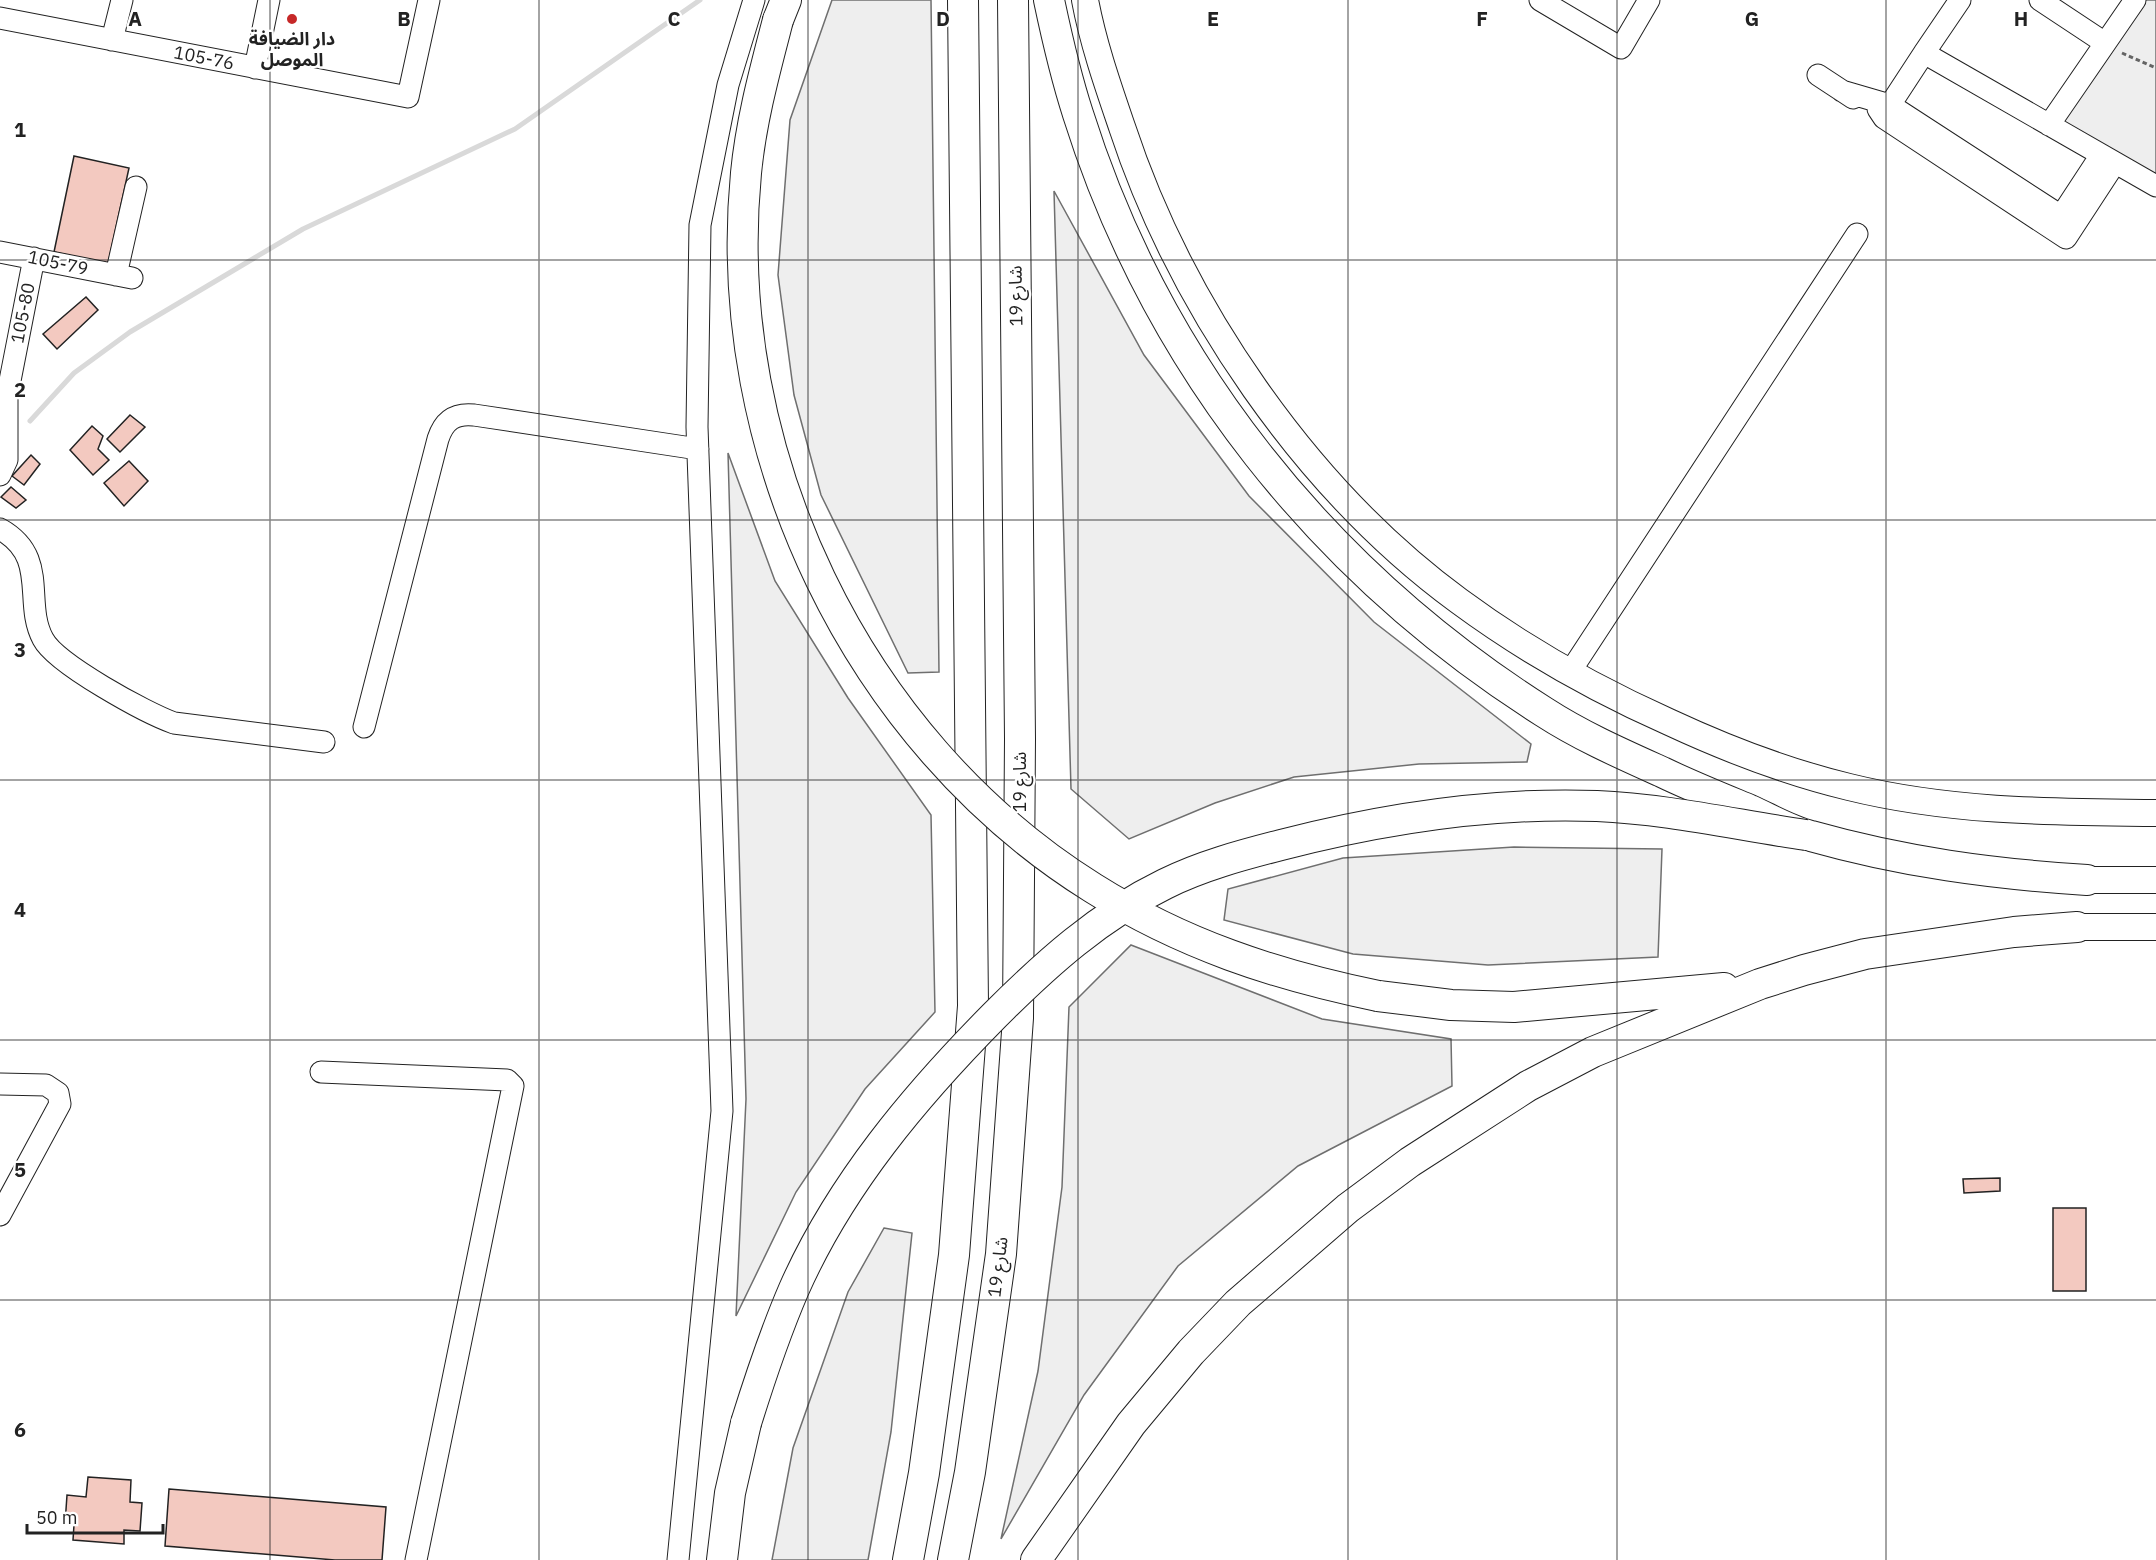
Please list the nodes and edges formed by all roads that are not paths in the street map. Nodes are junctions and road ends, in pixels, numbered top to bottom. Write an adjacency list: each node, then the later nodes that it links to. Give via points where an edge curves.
1 (122, 0): 16 (street)
2 (269, 0): 19 (street)
3 (429, 0): 19 (street, 105-76, via 408,97)
4 (754, 0): 30 (street, via 728,85 700,225)
5 (963, 0): 49 (highway, via 973,1006 954,1255)
6 (1012, 0): 50 (highway, شارع 19, via 1020,727 1018,1018 1001,1254 970,1472)
7 (1048, 0): 37 (highway, bridge, via 1078,114 1128,242 1188,354 1232,421 1323,532 1431,632 1546,714 1602,744)
8 (1085, 0): 33 (main road, via 1134,163 1167,242 1250,382 1348,501 1399,552 1514,639)
9 (1540, 0): 10 (street, via 1621,48)
10 (1650, 0)
11 (1960, 0): 18 (street)
12 (2040, 0): 17 (street)
13 (2135, 0): 17 (street)
14 (782, 10): 42 (highway, bridge, via 754,117 744,222 749,331 768,441 782,489 833,605 905,718 948,770 1014,830 1094,889 1237,959 1303,981 1451,1005 1514,1007)
15 (0, 18): 16 (street, 105-76)
16 (112, 40): 19 (street, 105-76)
17 (2105, 43): 22 (street)
18 (1924, 53): 21 (street); 22 (street)
19 (255, 68)
20 (1818, 75): 21 (street)
21 (1887, 112): 23 (street, via 2066,238)
22 (2049, 125): 23 (street)
23 (2108, 159): 24 (street)
24 (2156, 186)
25 (136, 187): 28 (street, 105-79, via 124,277)
26 (1857, 234): 33 (street)
27 (0, 252): 28 (street, 105-79)
28 (34, 258): 29 (street, 105-80)
29 (4, 395): 31 (street, 105-80, via 7,460)
30 (698, 449): 34 (street, via 474,415 455,416 447,421 438,439); 47 (street, via 722,1111)
31 (0, 475)
32 (0, 529): 35 (street, via 26,556 34,576 34,604 43,640 66,663 156,717 174,723)
33 (1570, 672): 36 (main road, via 1627,704 1692,733 1766,763 1848,787 1932,804 2014,812)
34 (364, 727)
35 (324, 742)
36 (2156, 813)
37 (1806, 835): 38 (highway, via 1940,866); 48 (highway, bridge, via 1598,806 1523,807 1378,824 1234,857 1166,883 1104,919 1065,948 958,1052 864,1168 823,1234 795,1287 768,1353 746,1423 730,1493)
38 (2087, 880): 39 (main road)
39 (2156, 880)
40 (2077, 927): 41 (main road); 42 (highway, via 1865,954)
41 (2156, 927)
42 (1760, 984): 51 (highway, via 1593,1052 1528,1086 1410,1162 1292,1253 1191,1352 1131,1424)
43 (321, 1072): 46 (street, via 507,1080 513,1086)
44 (0, 1083): 45 (street, via 46,1085 58,1093 60,1104)
45 (0, 1215)
46 (416, 1560)
47 (678, 1560)
48 (722, 1560)
49 (908, 1560)
50 (953, 1560)
51 (1036, 1560)

